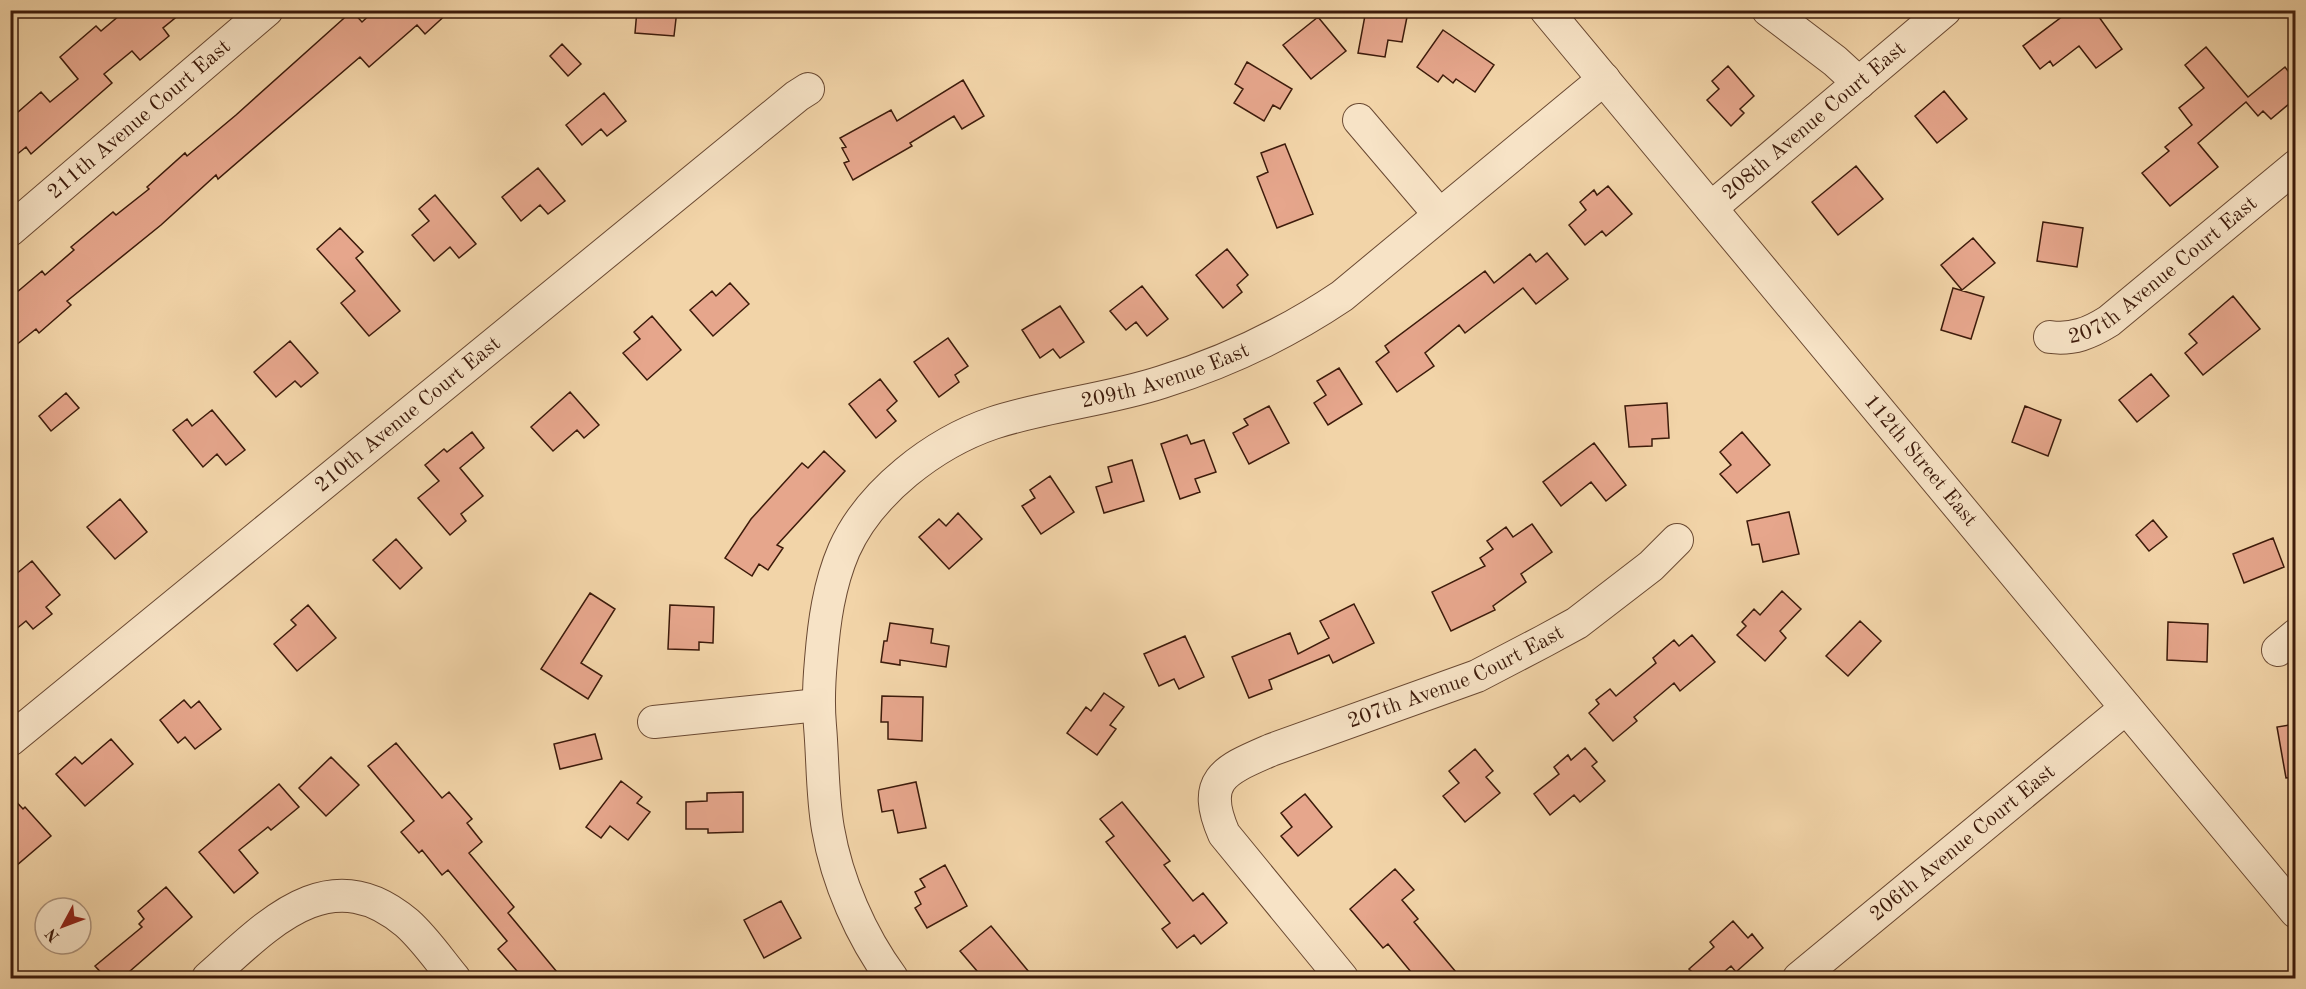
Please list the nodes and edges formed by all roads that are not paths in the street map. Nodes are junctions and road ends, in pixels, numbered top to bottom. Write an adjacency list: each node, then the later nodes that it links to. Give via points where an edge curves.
1 (267, 10): 12 (street, 211th Avenue Court East)
2 (1546, 10): 5 (street, 112th Street East)
3 (1768, 10): 6 (street)
4 (1945, 10): 6 (street, 208th Avenue Court East)
5 (1604, 80): 10 (street, 112th Street East); 11 (street, 209th Avenue East)
6 (1859, 83): 10 (street, 208th Avenue Court East)
7 (808, 89): 18 (street, 210th Avenue Court East)
8 (1359, 120): 11 (street)
9 (2295, 165): 13 (street, 207th Avenue Court East, via 2109,321 2094,331 2067,339)
10 (1711, 208): 16 (street, 112th Street East)
11 (1439, 214): 15 (street, 209th Avenue East, via 1342,296 1289,329 1160,383 991,424 955,439 915,466 874,504 845,548 824,623)
12 (10, 230)
13 (2050, 337)
14 (1677, 540): 23 (street, 207th Avenue Court East, via 1651,566 1577,623 1477,676 1242,763 1225,774 1218,784 1214,805 1224,834)
15 (818, 705): 17 (street); 22 (street, 209th Avenue East, via 823,791 834,858 856,916)
16 (2126, 708): 19 (street, 112th Street East); 24 (street, 206th Avenue Court East)
17 (654, 722)
18 (10, 740)
19 (2295, 912)
20 (207, 978): 21 (street, via 290,909 320,898 351,897 382,906 405,922)
21 (454, 978)
22 (892, 978)
23 (1342, 978)
24 (1799, 978)

